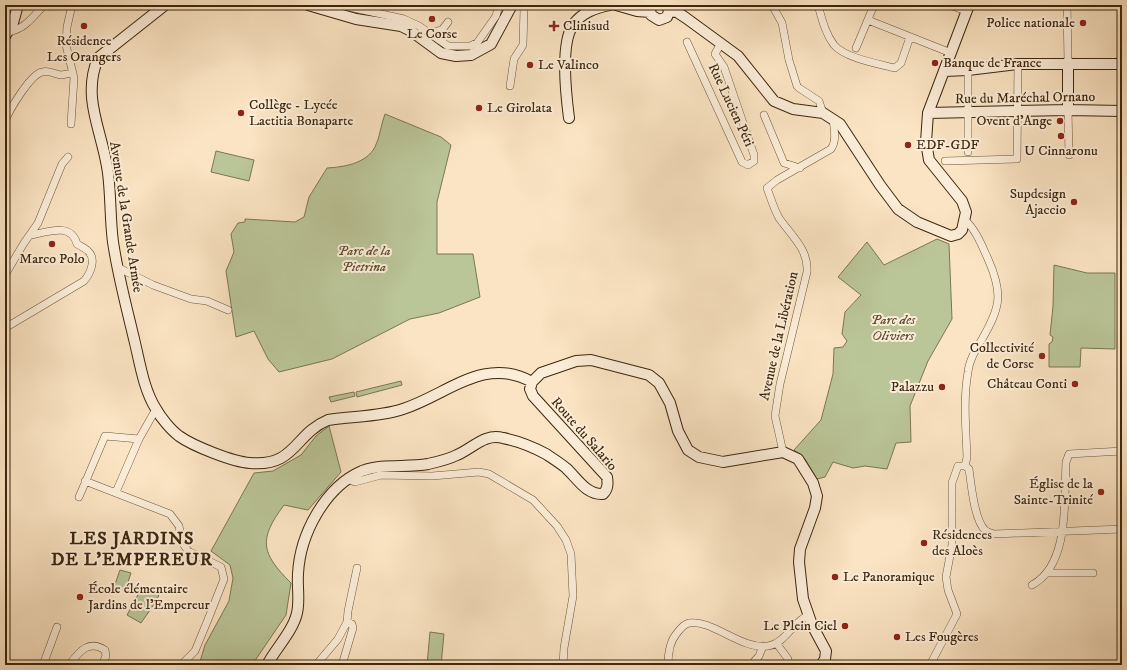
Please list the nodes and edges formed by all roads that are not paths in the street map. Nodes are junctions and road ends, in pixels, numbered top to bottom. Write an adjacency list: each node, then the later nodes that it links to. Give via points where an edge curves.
1 (18, 5): 24 (main road, via 13,23)
2 (44, 5): 24 (street, via 19,30)
3 (72, 5): 35 (street, via 66,45)
4 (165, 5): 55 (main road, Avenue de la Grande Armée, via 98,58 90,88 108,173)
5 (308, 5): 17 (main road)
6 (340, 5): 23 (street, via 404,19)
7 (499, 5): 23 (street, via 496,16 477,43 470,46 448,46)
8 (512, 5): 17 (main road, via 491,44 471,55 456,56 441,52 401,26 356,19)
9 (522, 5): 36 (street, via 523,45 514,59)
10 (610, 5): 44 (main road, via 595,8 572,25 565,61)
11 (616, 5): 20 (main road, via 637,11)
12 (772, 5): 41 (street, via 782,22 797,86 819,100)
13 (818, 5): 25 (street, via 825,29 835,46 861,60 895,68 901,64)
14 (874, 5): 21 (street)
15 (950, 5): 19 (street)
16 (1067, 5): 30 (street)
17 (325, 8)
18 (668, 8): 20 (main road, via 665,19 659,20 653,18); 27 (main road)
19 (968, 8): 29 (main road)
20 (651, 9)
21 (868, 20): 25 (street); 28 (street)
22 (448, 22): 23 (street, via 442,30)
23 (428, 32)
24 (6, 34)
25 (910, 37): 29 (street)
26 (687, 42): 27 (street, Rue Lucien Péri, via 742,162 748,165 754,161 754,155 724,67 715,54)
27 (721, 43): 41 (main road, via 738,56 774,101 792,109)
28 (856, 48)
29 (951, 53): 34 (main road)
30 (1068, 62): 31 (main road); 32 (main road); 37 (main road)
31 (1018, 64): 33 (main road); 40 (street)
32 (1122, 64)
33 (968, 70): 34 (main road); 39 (street)
34 (944, 71): 42 (main road)
35 (73, 73): 46 (street, via 60,75 42,72 34,76); 47 (street)
36 (510, 86)
37 (1068, 110): 38 (main road, Rue du Maréchal Ornano); 40 (main road, Rue du Maréchal Ornano); 49 (street)
38 (1122, 111)
39 (968, 112): 40 (main road, Rue du Maréchal Ornano); 42 (main road, Rue du Maréchal Ornano); 48 (street)
40 (1018, 112): 51 (street, via 1017,159)
41 (823, 113): 45 (main road)
42 (928, 113): 53 (main road, via 926,142 929,160 965,206)
43 (764, 115): 52 (street, via 784,163)
44 (569, 118)
45 (833, 119): 52 (street, via 834,145 831,150); 53 (main road, via 840,124 880,185 905,215 951,236 962,230)
46 (5, 121)
47 (71, 124)
48 (968, 152)
49 (1069, 155)
50 (68, 157): 54 (street, via 62,164)
51 (945, 161)
52 (800, 168): 63 (street, Avenue de la Libération, via 767,188 774,208 808,262 808,272 776,410)
53 (965, 220): 64 (street, via 972,226 999,290 992,322 976,350 968,371 965,399)
54 (31, 235): 56 (street); 58 (street, via 61,229 70,232 75,236 77,244 89,252 92,258 89,275 84,281)
55 (117, 267): 57 (street, via 153,285); 60 (main road, Avenue de la Grande Armée, via 140,367)
56 (5, 275)
57 (228, 310)
58 (5, 328)
59 (532, 382): 60 (main road, Avenue de la Grande Armée, via 505,372 494,372 472,377 403,410 328,420 316,425 289,454 263,463 234,460 185,440 173,431); 63 (main road, via 541,373 576,361 591,360 649,375 659,383 670,403 678,431 688,450 699,457 723,462); 65 (main road, Route du Salario, via 532,396 607,476 607,490 603,494 596,495 588,491 565,467 545,454 513,440 492,436 456,456 428,464 364,470)
60 (156, 409): 61 (street)
61 (139, 439): 66 (street, via 105,436); 67 (street)
62 (1122, 451): 70 (street, via 1069,454 1066,462)
63 (783, 452): 75 (main road, via 798,458 813,483 817,496 800,549 799,562 803,599)
64 (966, 466): 70 (street, via 969,469 972,496 985,530 994,534); 92 (street, via 958,466 952,483 952,545 946,577 957,614)
65 (348, 479): 84 (main road, Route du Salario, via 326,500 306,534 300,555 297,614); 87 (street, via 355,482 381,474 432,476 479,472 489,474 533,500 560,531 571,554 572,596)
66 (85, 482): 67 (street); 68 (street)
67 (116, 492): 83 (street, via 170,514 179,526 182,542 188,551 217,564 224,573 222,585 195,650)
68 (79, 497)
69 (1122, 529): 70 (street)
70 (1062, 532): 73 (street, via 1058,551)
71 (357, 568): 76 (street)
72 (1093, 572): 73 (street)
73 (1047, 573): 74 (street)
74 (1032, 585)
75 (809, 615): 78 (street, via 802,617); 91 (main road, via 826,651)
76 (347, 622): 85 (street, via 338,640); 86 (street, via 352,624 353,628)
77 (57, 627): 80 (street)
78 (777, 644): 79 (street); 90 (street, via 788,659)
79 (763, 646): 88 (street, via 745,643 709,626 688,624 675,636); 89 (street)
80 (42, 665)
81 (69, 665): 82 (street, via 86,647 93,645 106,650)
82 (102, 665)
83 (181, 665)
84 (267, 665)
85 (316, 665)
86 (342, 665)
87 (563, 665)
88 (668, 665)
89 (751, 665)
90 (787, 665)
91 (821, 665)
92 (930, 665)

